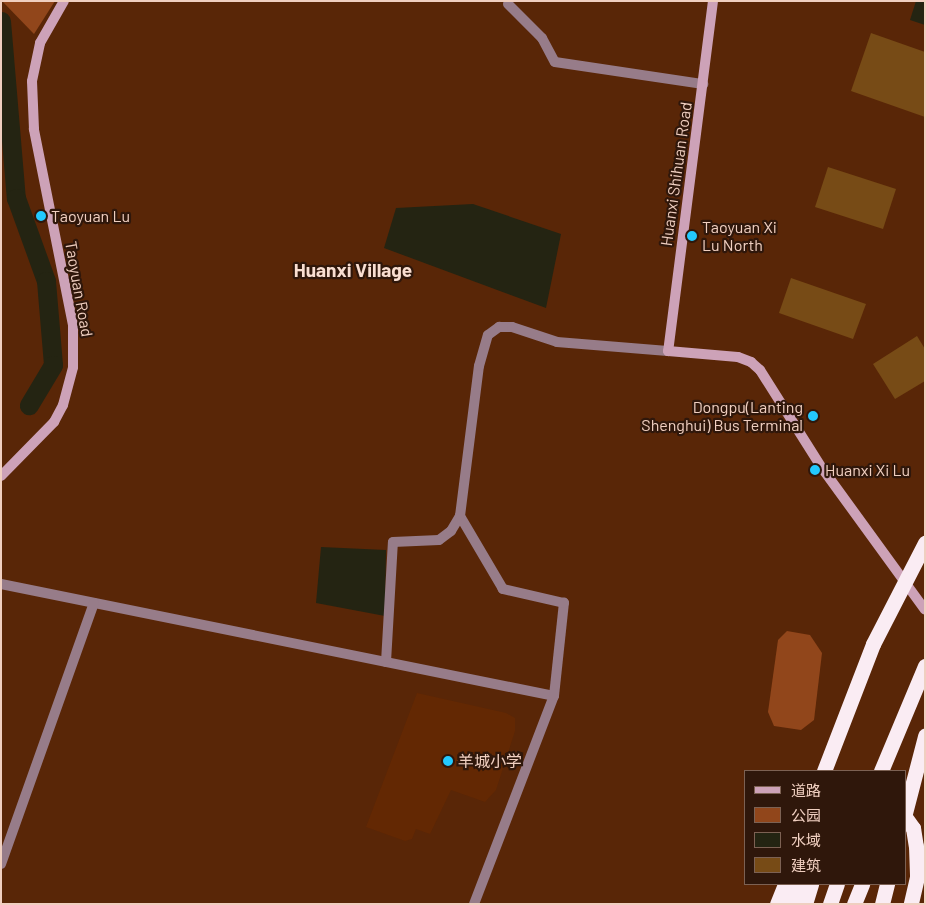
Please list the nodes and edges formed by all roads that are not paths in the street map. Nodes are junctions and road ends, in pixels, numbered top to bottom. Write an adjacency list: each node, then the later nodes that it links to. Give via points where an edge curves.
1 (64, 1): 6 (street, Taoyuan Road, via 35,59 32,103 48,210 73,325 73,367 63,405 54,422)
2 (713, 1): 4 (street, Huanxi Shihuan Road)
3 (508, 4): 4 (street, via 542,38 555,62)
4 (703, 84): 5 (street, Huanxi Shihuan Road)
5 (668, 351): 7 (street, via 557,342 499,326 488,335 479,366); 11 (street, via 738,357 760,370 822,468)
6 (1, 476)
7 (460, 516): 12 (street, via 451,532 439,540 393,542); 14 (street, via 503,589 564,603)
8 (925, 543): 17 (highway, bridge, via 873,644)
9 (1, 584): 10 (street)
10 (94, 603): 12 (street); 22 (street)
11 (925, 610)
12 (386, 662): 14 (street)
13 (925, 666): 18 (highway)
14 (554, 696): 29 (street)
15 (925, 724): 19 (highway)
16 (925, 736): 20 (highway)
17 (824, 770)
18 (881, 770)
19 (906, 771)
20 (906, 809)
21 (906, 818): 34 (highway, via 913,828 916,846 917,877)
22 (1, 864)
23 (799, 885): 28 (highway)
24 (811, 885): 30 (highway)
25 (837, 885): 31 (highway)
26 (862, 885): 32 (highway)
27 (887, 885): 33 (highway)
28 (783, 898)
29 (474, 904)
30 (805, 904)
31 (830, 904)
32 (854, 904)
33 (882, 904)
34 (911, 904)

